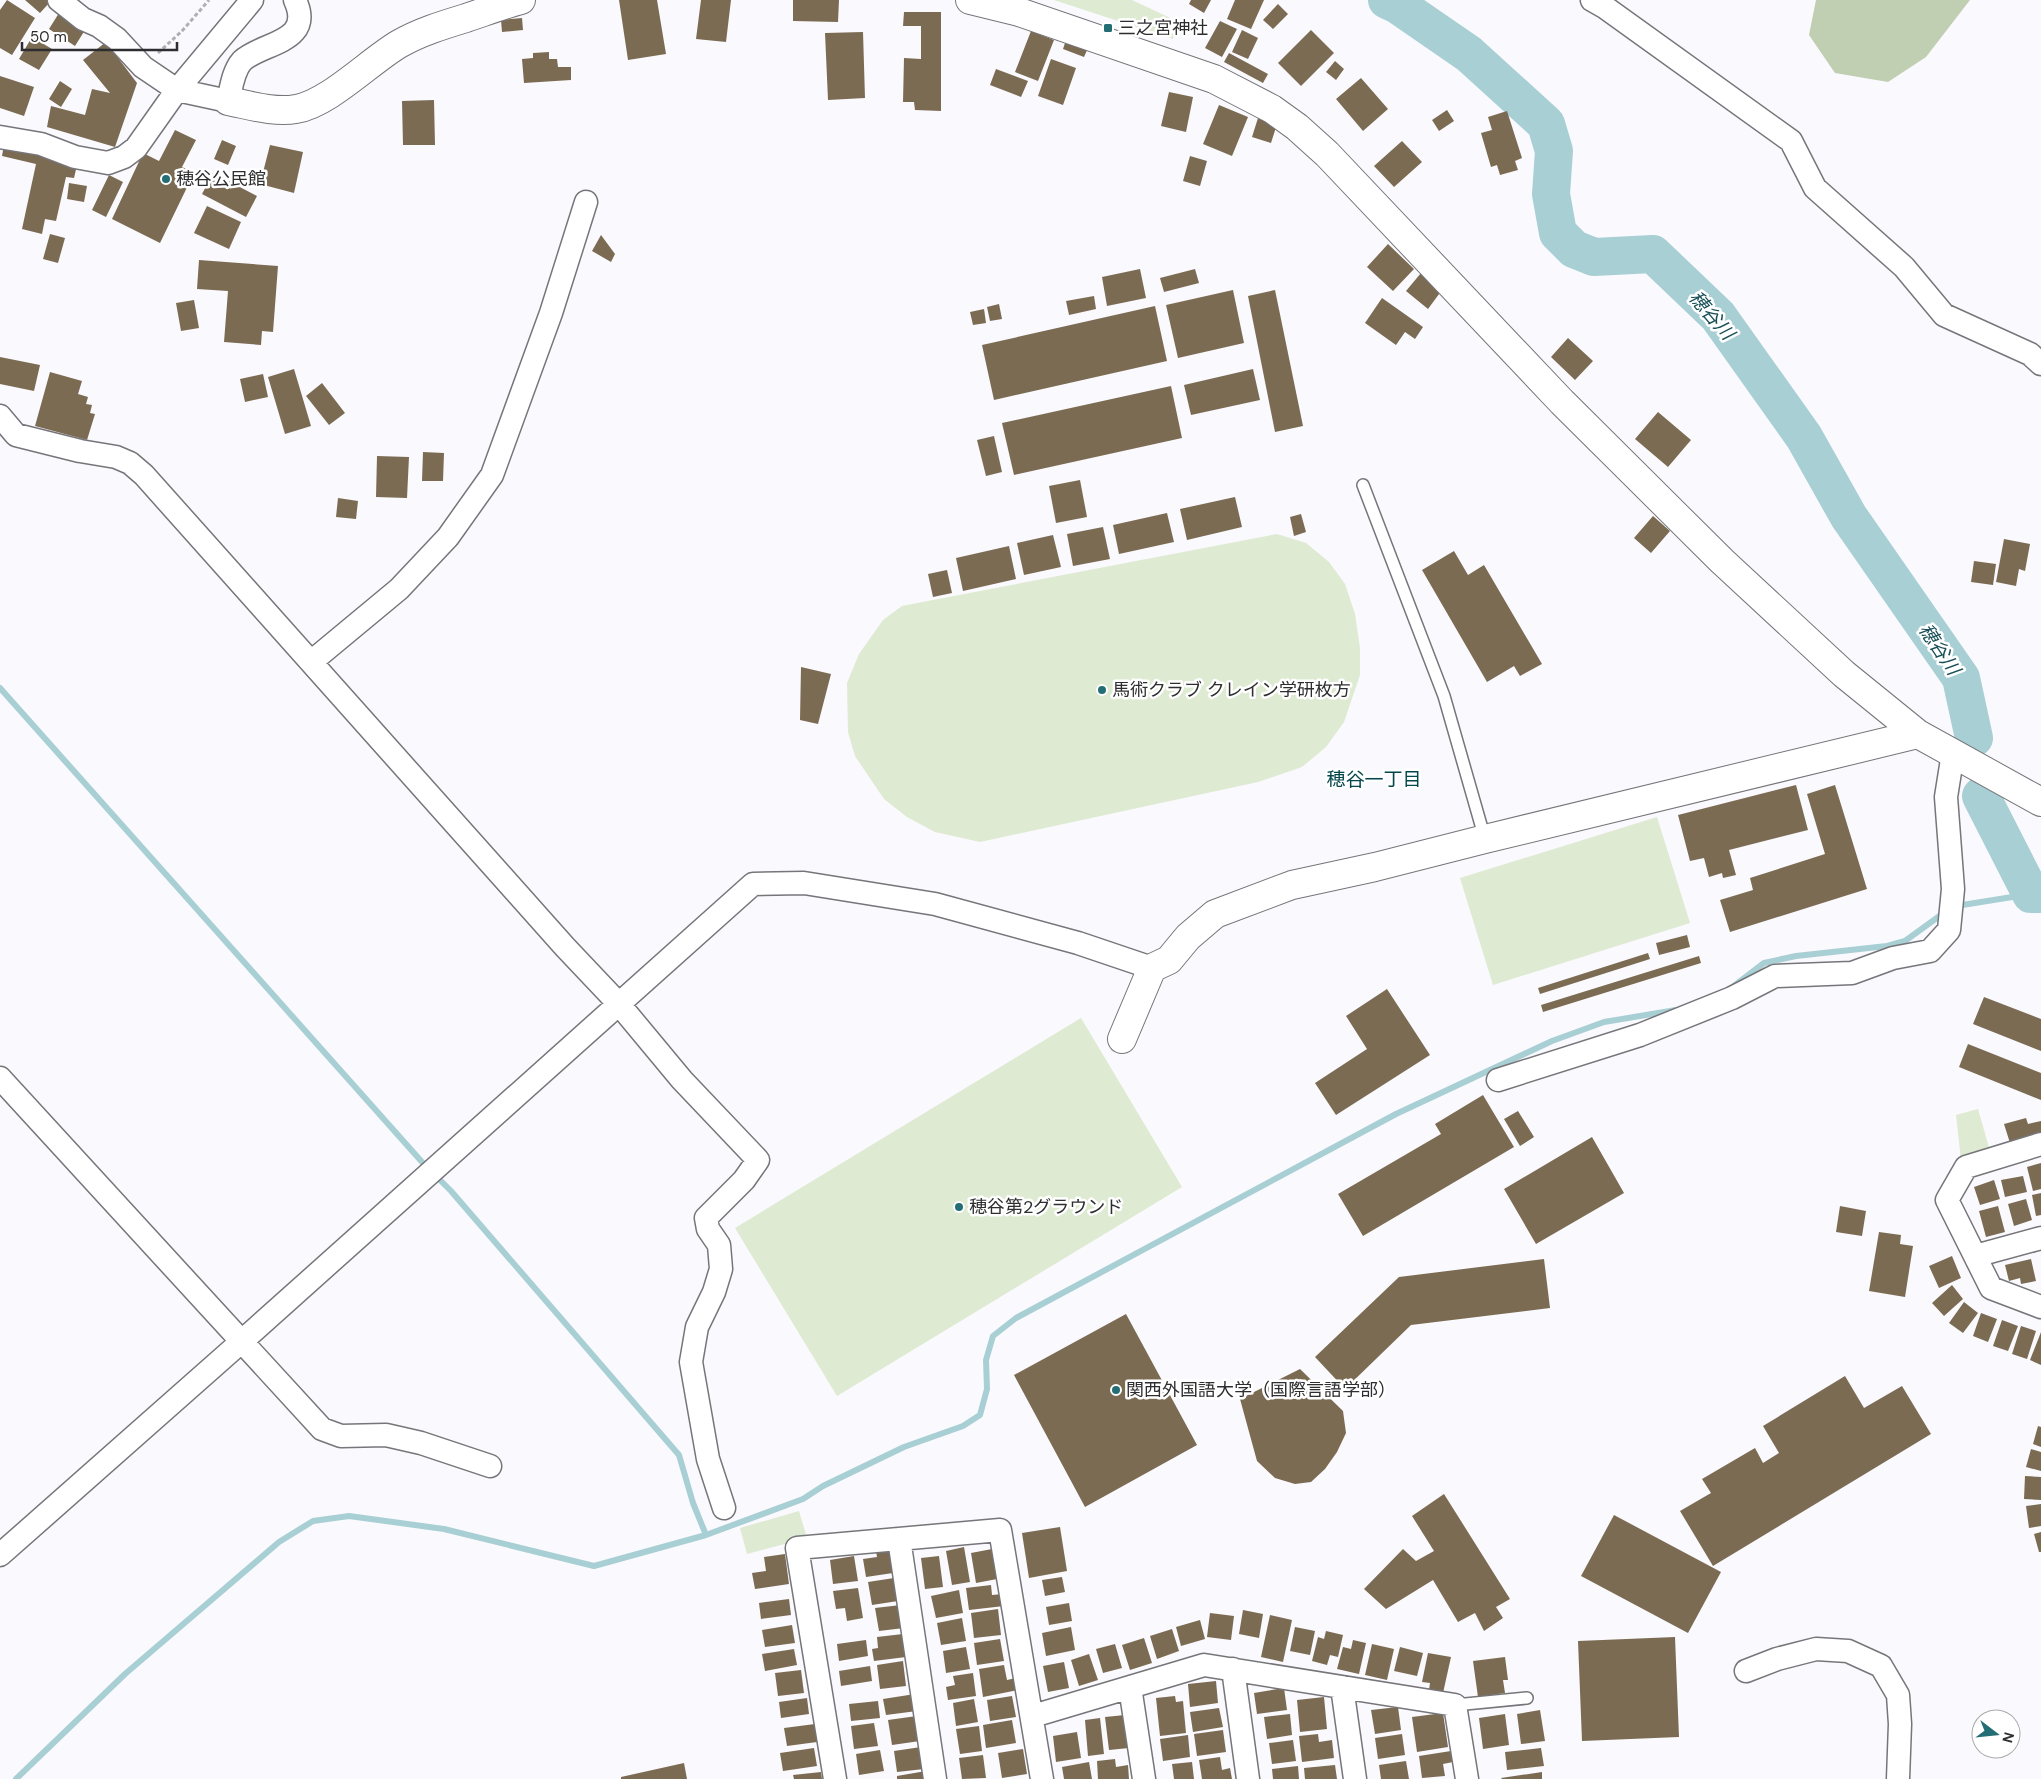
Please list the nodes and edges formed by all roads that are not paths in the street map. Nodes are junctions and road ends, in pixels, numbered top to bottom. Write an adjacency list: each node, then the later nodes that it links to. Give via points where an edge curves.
1 (59, 0): 8 (street, via 83,19 117,38 143,67)
2 (252, 0): 8 (street)
3 (295, 0): 9 (street, via 299,8 296,27 288,37 241,62 234,75)
4 (521, 0): 9 (street, via 424,31 377,58 322,98 297,109 277,110)
5 (970, 0): 7 (street)
6 (1602, 3): 12 (street, via 1791,141 1815,188 1904,267 1944,315 2030,354)
7 (1021, 6): 16 (street, via 1214,79 1272,109 1297,127 1327,154 1562,402 1722,561 1844,674)
8 (177, 90): 9 (street); 10 (street, via 136,148 108,163 75,157 41,144)
9 (228, 101)
10 (0, 137)
11 (586, 202): 15 (street, via 551,313 492,475 448,537 399,589)
12 (2041, 364)
13 (0, 416): 15 (street, via 16,435 130,463)
14 (1363, 486): 19 (lane, via 1444,696)
15 (311, 662): 21 (street)
16 (1918, 734): 17 (street); 19 (street)
17 (1953, 754): 18 (street); 24 (street, via 1946,797 1953,889 1949,930 1930,951 1893,958 1852,973 1775,976 1732,998 1640,1035)
18 (2041, 802)
19 (1485, 838): 20 (street, via 1292,885 1215,914 1169,960)
20 (1152, 968): 21 (street, via 1078,943 935,904 804,883 752,884); 22 (street)
21 (618, 1003): 29 (street); 31 (street, via 682,1080 758,1160 744,1180 706,1218 708,1229 719,1245 721,1269 697,1327 692,1362 708,1459)
22 (1122, 1039)
23 (0, 1078): 29 (street)
24 (1498, 1080)
25 (2041, 1144): 27 (street, via 1966,1167 1947,1200)
26 (2041, 1238): 27 (street)
27 (1975, 1256): 28 (street, via 1991,1288)
28 (2041, 1307)
29 (241, 1342): 30 (street, via 322,1429 341,1436 386,1436 421,1443); 33 (street)
30 (490, 1466)
31 (724, 1508)
32 (899, 1539): 40 (street, via 1000,1530); 41 (street, via 797,1548); 42 (street)
33 (0, 1555)
34 (1233, 1669): 36 (street, via 1204,1664); 37 (street); 45 (street)
35 (1746, 1671): 48 (street, via 1816,1649 1848,1651 1881,1666 1898,1694)
36 (1130, 1686): 40 (street); 44 (street)
37 (1342, 1687): 39 (street); 46 (street)
38 (1527, 1698): 39 (lane)
39 (1455, 1706): 47 (street)
40 (1033, 1716): 43 (street)
41 (835, 1779)
42 (935, 1779)
43 (1042, 1779)
44 (1144, 1779)
45 (1248, 1779)
46 (1355, 1779)
47 (1467, 1779)
48 (1898, 1779)

